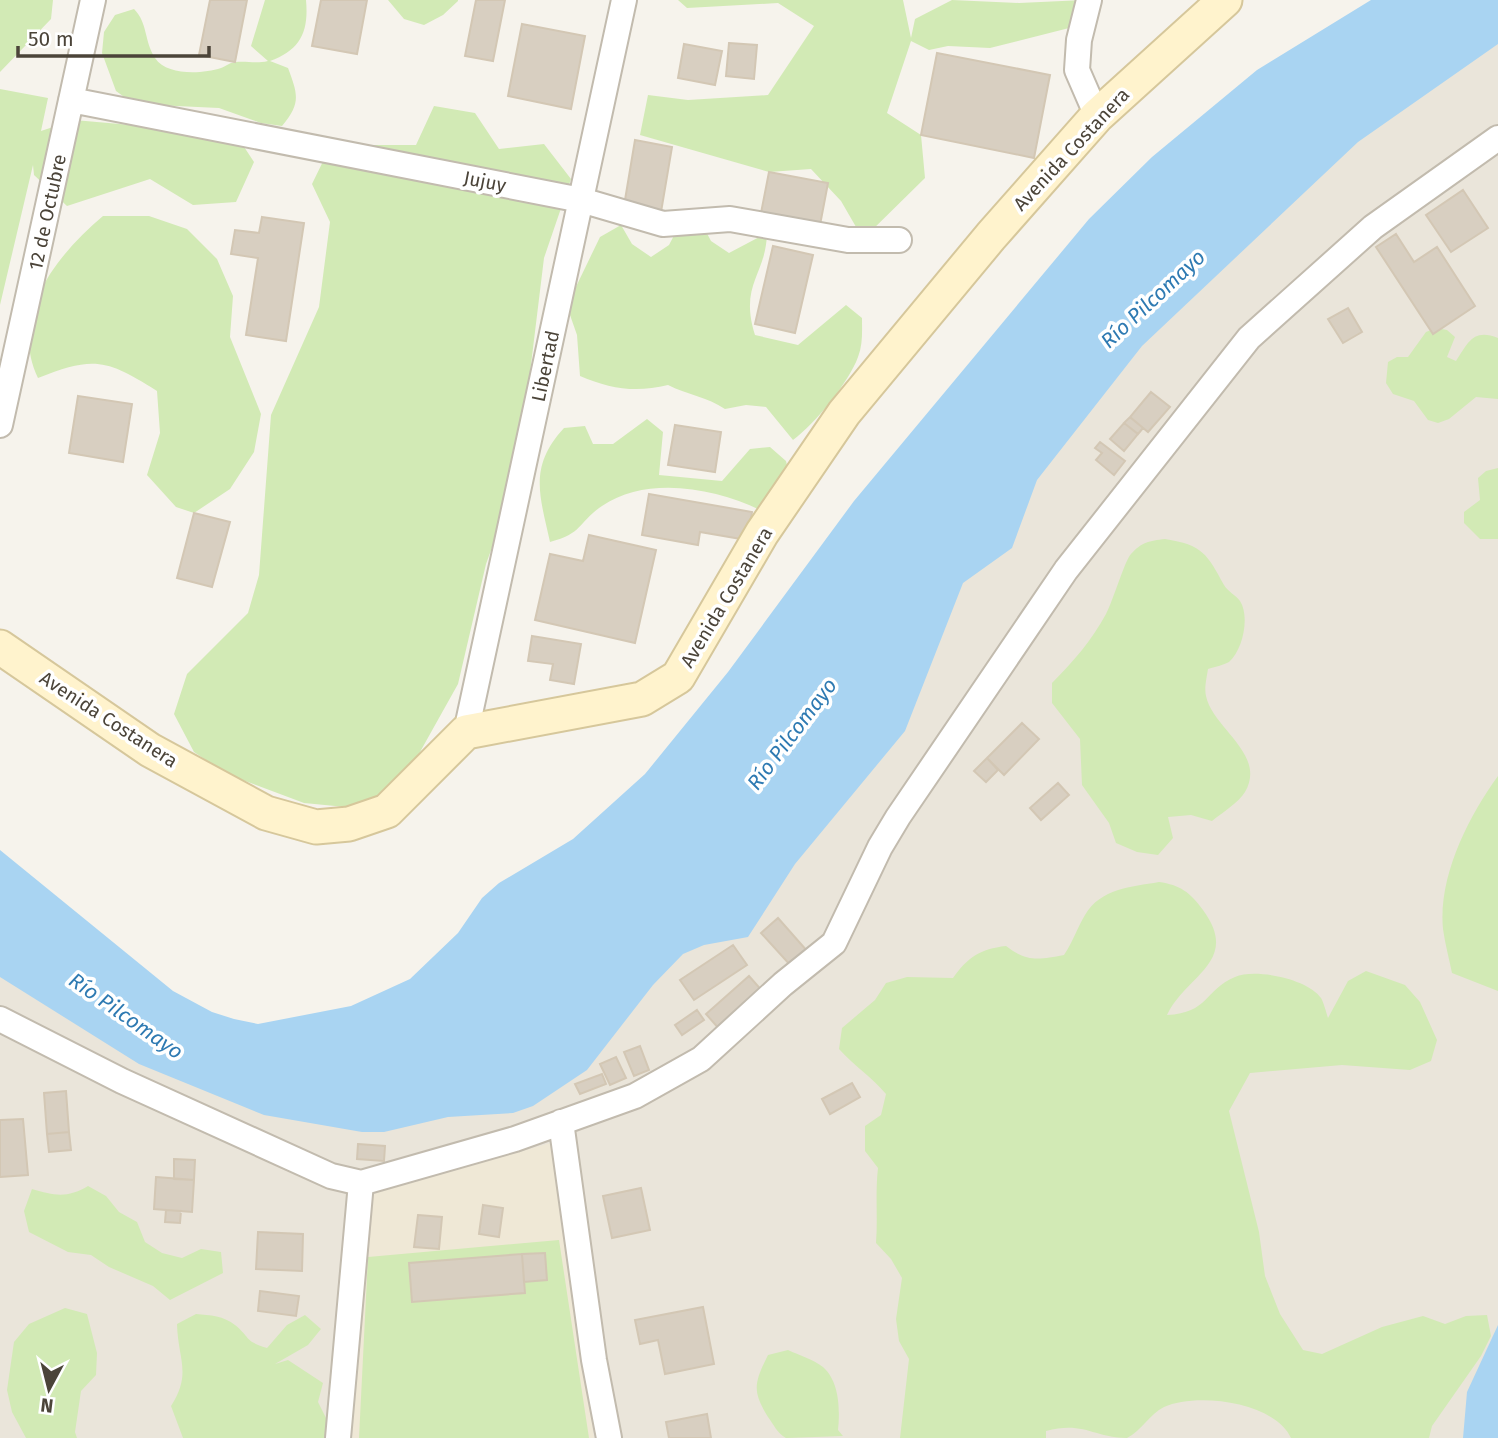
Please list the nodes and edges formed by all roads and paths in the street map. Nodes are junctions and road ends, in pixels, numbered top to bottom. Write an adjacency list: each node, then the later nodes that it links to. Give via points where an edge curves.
1 (93, 0): 5 (street, 12 de Octubre)
2 (624, 0): 8 (street, Libertad)
3 (1089, 0): 6 (street, via 1077,70)
4 (1225, 0): 6 (street, Avenida Costanera)
5 (71, 100): 8 (street, Jujuy); 10 (street, 12 de Octubre)
6 (1097, 116): 12 (street, Avenida Costanera, via 990,236 844,413 762,533 678,677 642,699)
7 (1498, 138): 14 (street, via 1373,227 1249,338 1066,570 898,817 834,943 701,1059 635,1096)
8 (581, 200): 9 (street, Jujuy, via 663,224 730,219 848,240); 12 (street, Libertad)
9 (899, 240)
10 (0, 425)
11 (0, 646): 12 (street, Avenida Costanera, via 150,750 266,813 316,827 349,824 387,811)
12 (466, 732)
13 (0, 1019): 15 (street, via 121,1081 331,1176)
14 (561, 1122): 15 (street); 17 (street)
15 (361, 1183): 16 (street)
16 (338, 1438)
17 (609, 1438)

